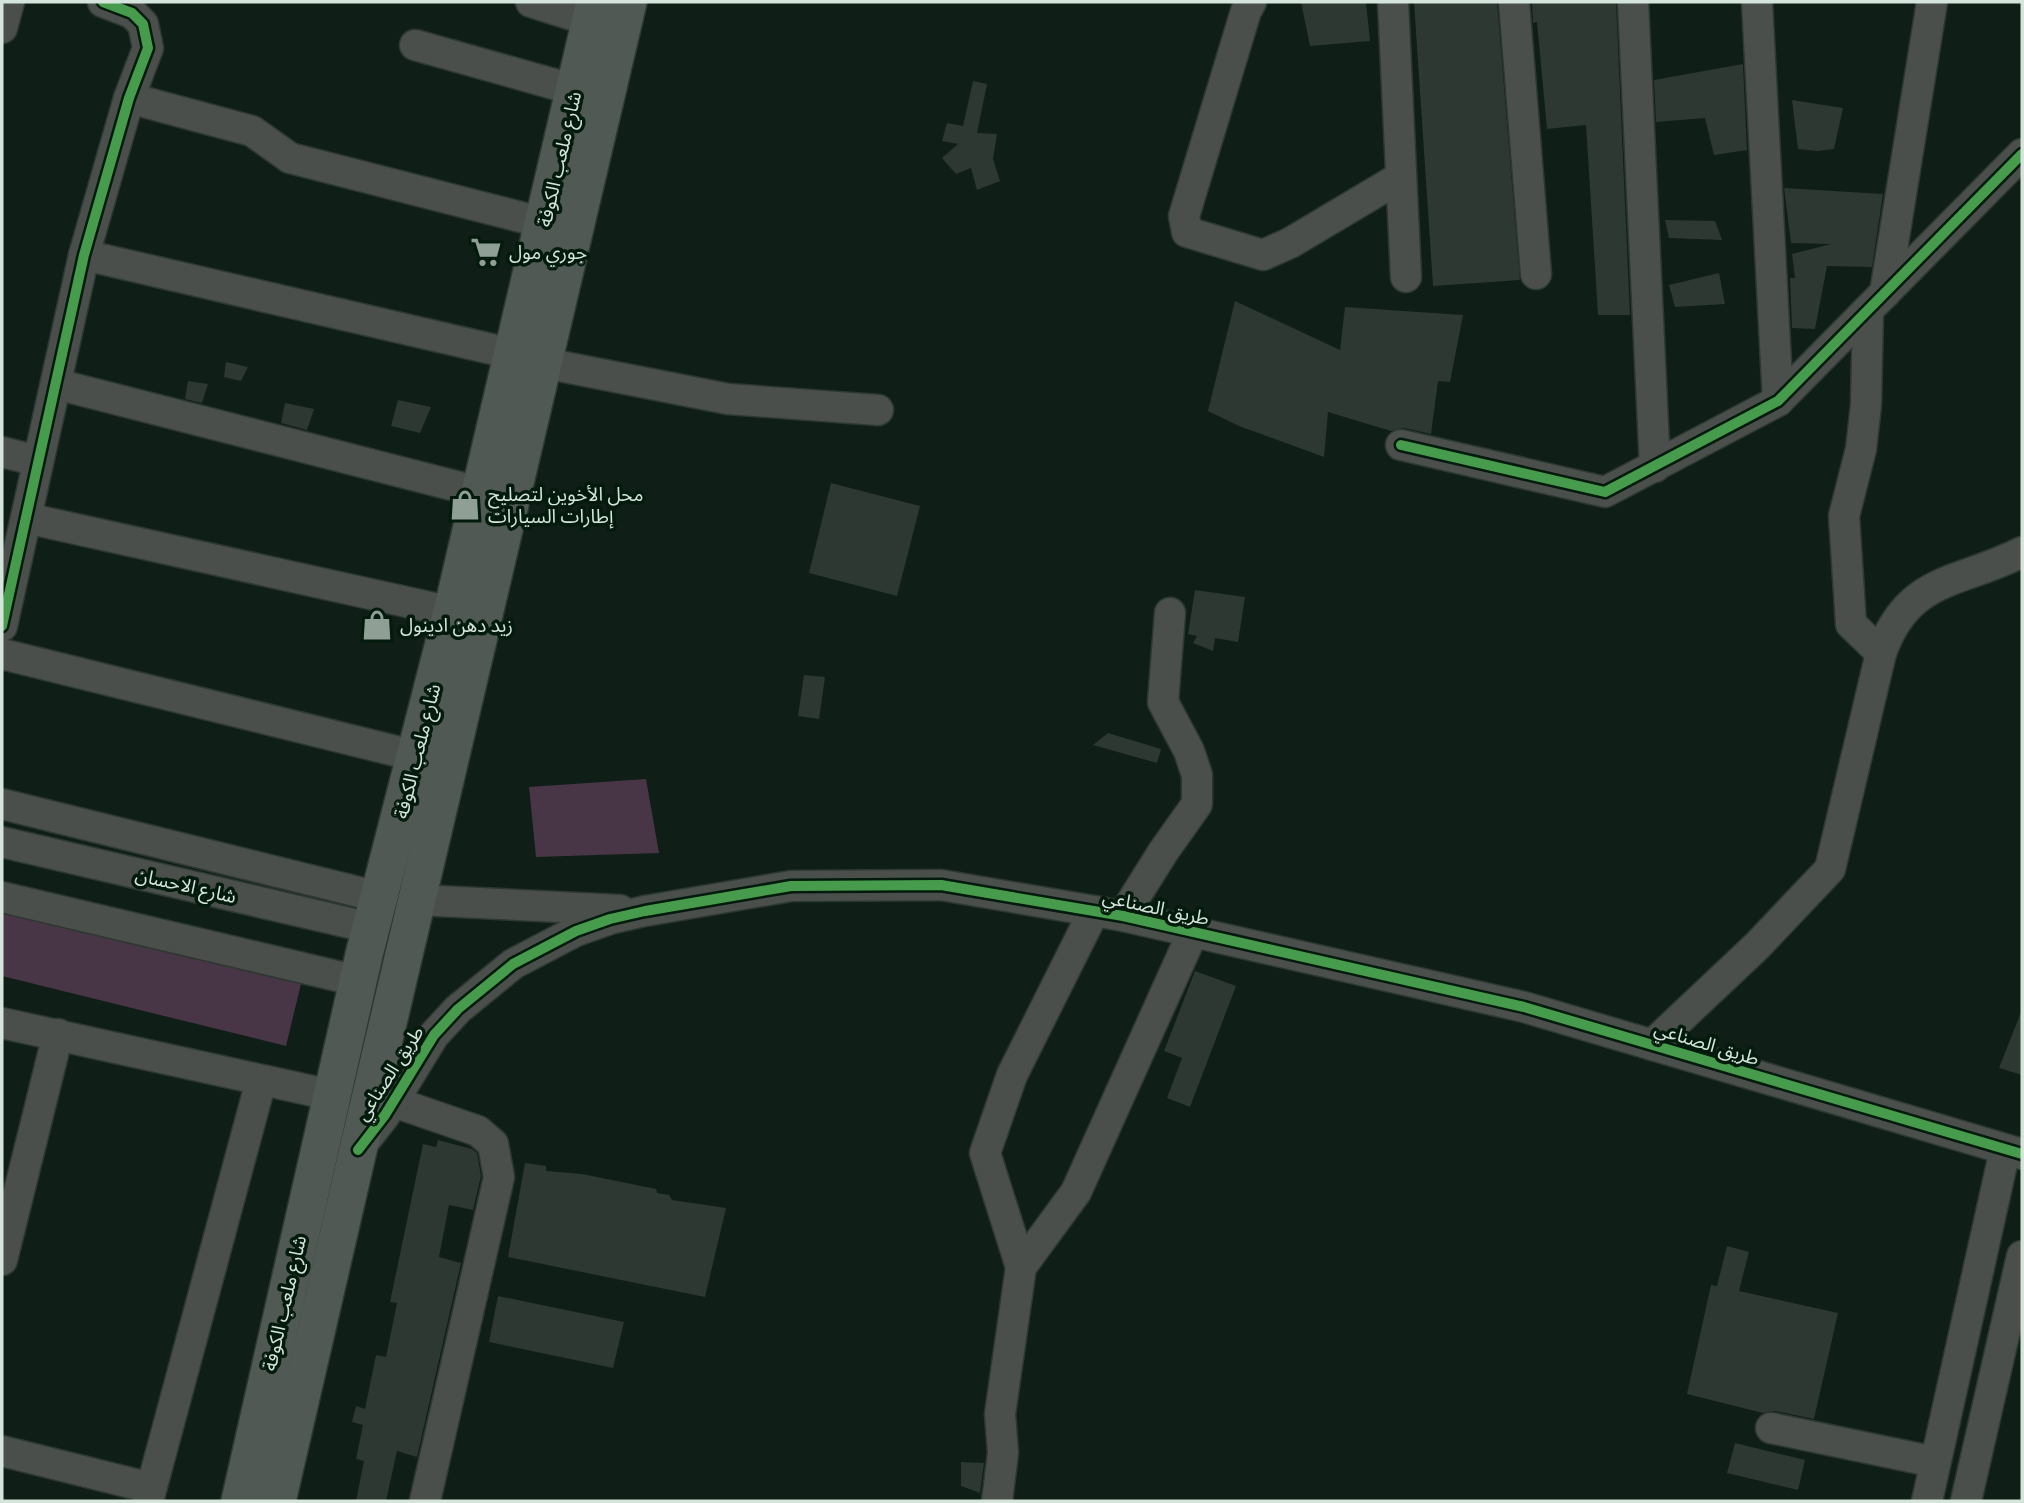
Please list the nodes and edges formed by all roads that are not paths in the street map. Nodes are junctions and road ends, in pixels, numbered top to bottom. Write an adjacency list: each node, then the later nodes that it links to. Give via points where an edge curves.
1 (9, 2): 12 (street)
2 (103, 2): 14 (street, via 132,13 143,24 148,48)
3 (530, 2): 11 (street)
4 (628, 2): 15 (main road, شارع ملعب الكوفة)
5 (1251, 2): 17 (street, via 1184,216 1187,232 1263,256)
6 (1393, 2): 17 (street)
7 (1514, 2): 20 (street)
8 (1633, 2): 30 (street)
9 (1757, 2): 25 (street)
10 (1932, 2): 22 (street)
11 (593, 11): 15 (main road, شارع ملعب الكوفة)
12 (2, 28)
13 (415, 45): 15 (street)
14 (129, 98): 18 (street, via 252,131 290,158); 19 (street)
15 (579, 130): 18 (main road, شارع ملعب الكوفة); 23 (main road, شارع ملعب الكوفة)
16 (2022, 153): 22 (street)
17 (1401, 177): 21 (street)
18 (544, 223): 23 (main road, شارع ملعب الكوفة)
19 (84, 255): 23 (street); 24 (street)
20 (1536, 274)
21 (1406, 277)
22 (1876, 301): 25 (street); 37 (street, via 1861,449 1844,516 1851,624)
23 (528, 359): 26 (street, via 728,399); 31 (main road, شارع ملعب الكوفة); 43 (main road, شارع ملعب الكوفة)
24 (56, 384): 29 (street); 31 (street)
25 (1778, 401): 30 (street)
26 (878, 410)
27 (1401, 445): 30 (street, via 1605,492)
28 (2, 452): 29 (street)
29 (38, 461): 32 (street)
30 (1655, 467)
31 (479, 492): 34 (main road, شارع ملعب الكوفة)
32 (26, 518): 34 (street); 36 (street)
33 (2022, 552): 37 (street, via 1922,594 1889,630)
34 (452, 612): 39 (main road, شارع ملعب الكوفة)
35 (1170, 613): 47 (street, via 1163,702 1197,775 1197,804)
36 (2, 626)
37 (1881, 653): 52 (street, via 1830,869)
38 (2, 654): 39 (street)
39 (416, 756): 46 (main road, شارع ملعب الكوفة)
40 (2, 804): 46 (street)
41 (2, 842): 46 (street, شارع الاحسان)
42 (2, 897): 49 (street)
43 (417, 900): 44 (street); 56 (main road, شارع ملعب الكوفة)
44 (645, 911): 45 (street, طريق الصناعي, via 791,886 941,885); 55 (street, طريق الصناعي, via 566,936 485,985 434,1035)
45 (1094, 911): 47 (street, طريق الصناعي); 60 (street, via 1012,1076 985,1153)
46 (375, 912): 49 (main road, شارع ملعب الكوفة)
47 (1123, 916): 48 (street, طريق الصناعي)
48 (1193, 932): 52 (street, طريق الصناعي, via 1524,1007); 60 (street, via 1076,1192)
49 (358, 981): 54 (main road, شارع ملعب الكوفة)
50 (2, 1023): 51 (street)
51 (58, 1034): 53 (street); 59 (street)
52 (1652, 1045): 57 (street, طريق الصناعي)
53 (261, 1081): 54 (street); 65 (street)
54 (331, 1095): 66 (main road, شارع ملعب الكوفة)
55 (394, 1102): 56 (street, طريق الصناعي); 68 (street, via 478,1131 493,1144 499,1177)
56 (358, 1150): 67 (main road, شارع ملعب الكوفة)
57 (2013, 1152): 64 (street)
58 (2022, 1256): 61 (street)
59 (2, 1260)
60 (1021, 1267): 69 (street, via 1000,1414 1003,1454)
61 (2017, 1309): 71 (street)
62 (1771, 1428): 64 (street)
63 (2, 1451): 65 (street)
64 (1935, 1462): 70 (street)
65 (149, 1495)
66 (240, 1501)
67 (277, 1501)
68 (425, 1501)
69 (997, 1501)
70 (1927, 1501)
71 (1966, 1501)

